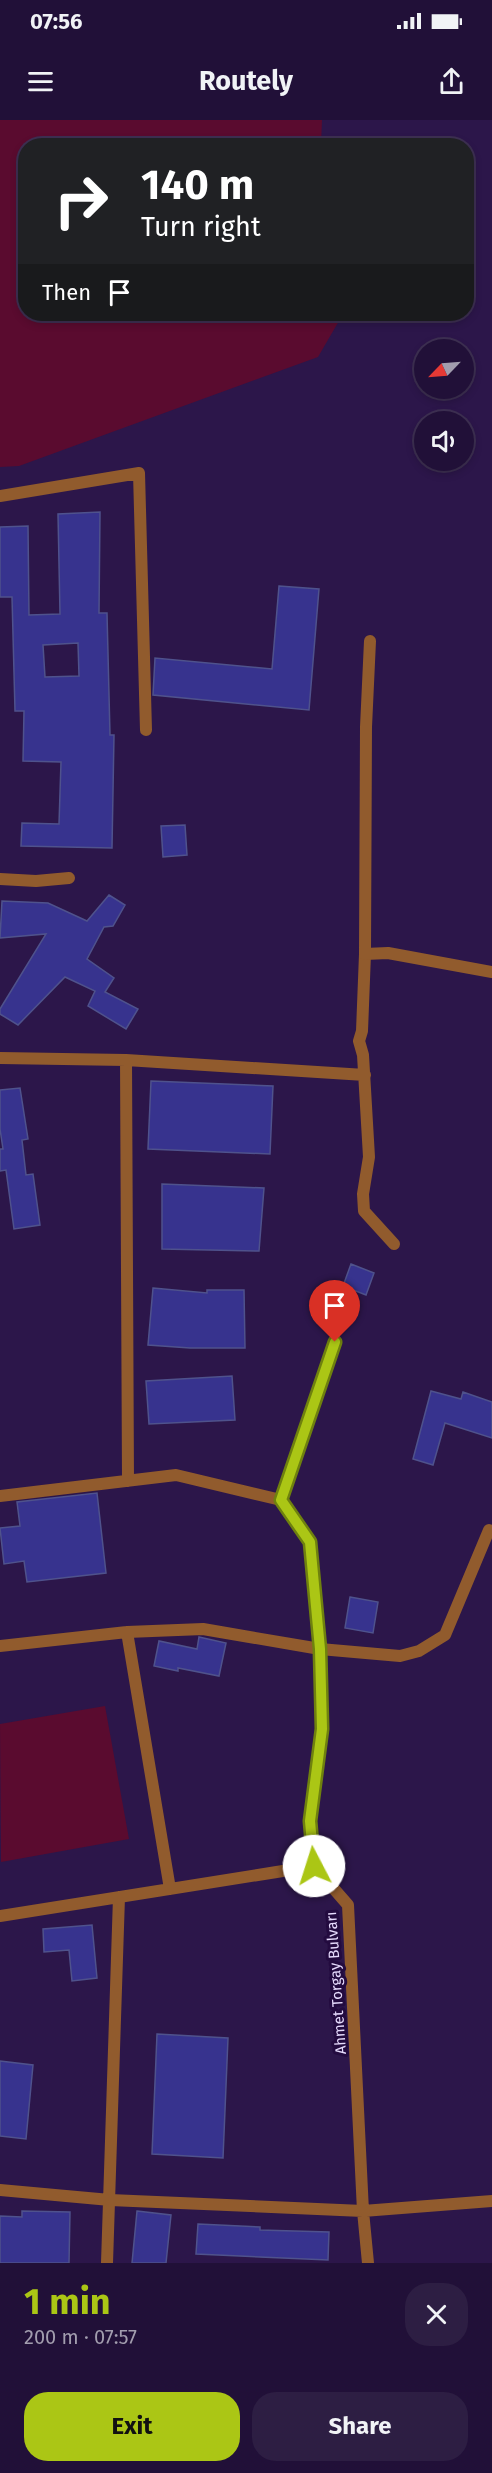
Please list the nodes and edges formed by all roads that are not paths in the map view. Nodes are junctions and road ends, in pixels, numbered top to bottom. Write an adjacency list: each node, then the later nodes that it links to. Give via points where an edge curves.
1 (0, 496): 3 (street, via 139,473)
2 (370, 641): 6 (street)
3 (146, 730)
4 (69, 878): 5 (street)
5 (0, 879)
6 (365, 954): 7 (street, via 388,953); 10 (street, via 362,1031 358,1041)
7 (492, 972)
8 (0, 1058): 9 (street)
9 (126, 1060): 10 (street); 13 (street)
10 (365, 1075): 11 (street, via 369,1157 364,1211)
11 (394, 1244)
12 (335, 1342): 15 (street)
13 (128, 1481): 14 (street); 15 (street, via 177,1475)
14 (0, 1496)
15 (281, 1500): 19 (street, via 310,1542)
16 (489, 1530): 19 (street, via 445,1635 419,1651 400,1656)
17 (127, 1632): 18 (street); 19 (street, via 203,1629); 21 (street)
18 (0, 1646)
19 (320, 1649): 20 (street, via 322,1729 310,1821)
20 (314, 1866): 21 (street); 27 (street, Ahmet Torgay Bulvarı, via 348,1905)
21 (171, 1889): 22 (street)
22 (119, 1897): 23 (street); 25 (street)
23 (0, 1916)
24 (0, 2190): 25 (street)
25 (110, 2200): 27 (street); 28 (street)
26 (492, 2201): 27 (street)
27 (363, 2211): 29 (street, Ahmet Torgay Bulvarı)
28 (107, 2263)
29 (368, 2263)

